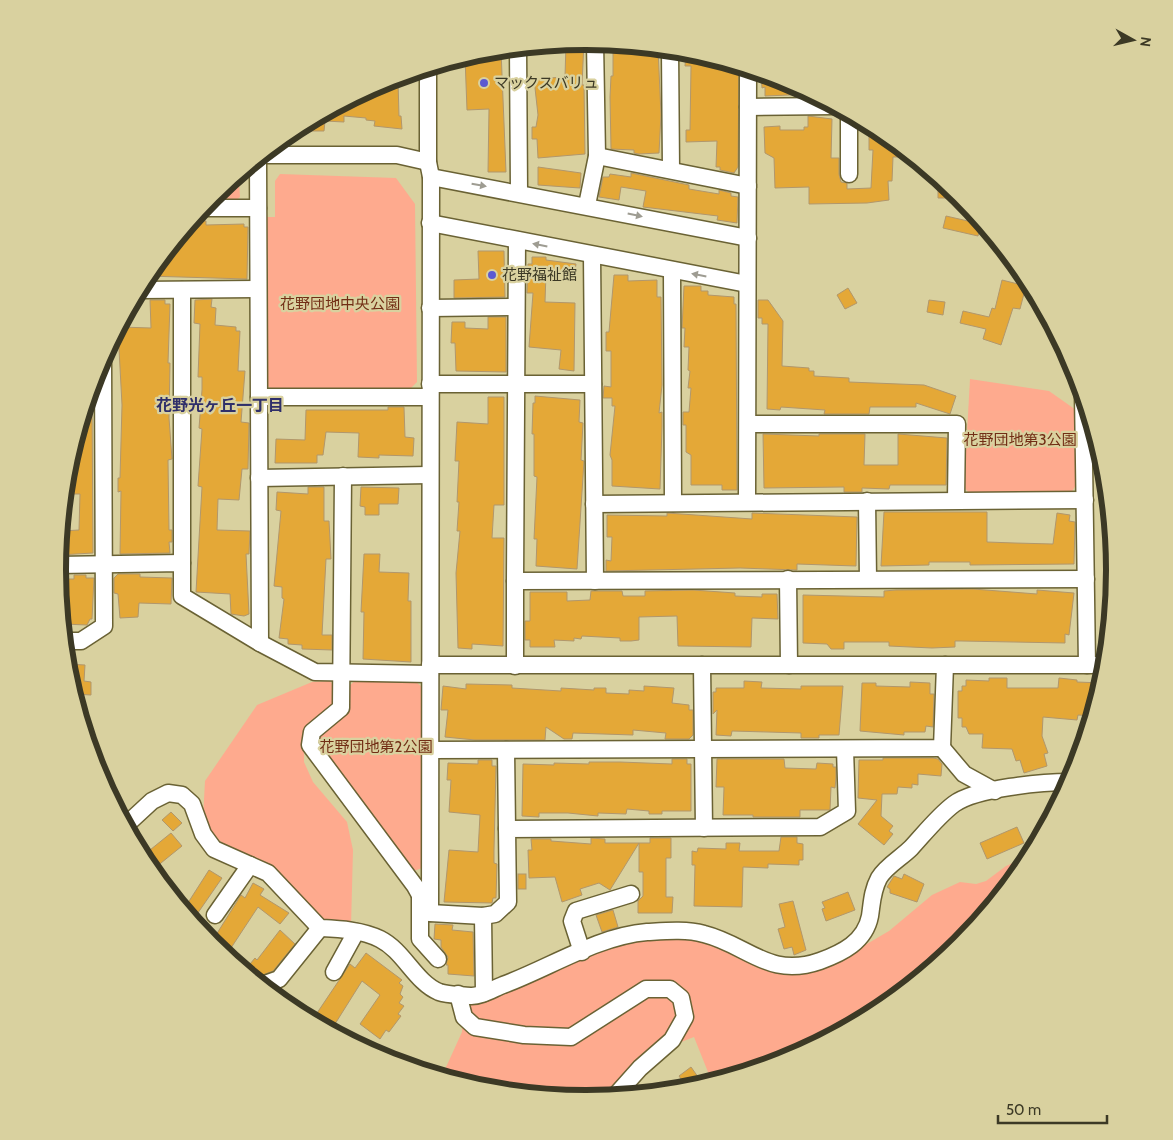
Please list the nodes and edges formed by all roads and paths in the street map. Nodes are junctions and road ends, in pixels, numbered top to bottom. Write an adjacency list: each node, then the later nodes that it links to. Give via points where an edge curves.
1 (595, 50): 10 (street)
2 (518, 54): 16 (street)
3 (670, 57): 13 (street)
4 (428, 75): 12 (street)
5 (748, 76): 7 (street)
6 (815, 104): 7 (street)
7 (748, 107): 15 (street)
8 (849, 121): 14 (street)
9 (273, 155): 12 (street, via 397,155)
10 (596, 156): 13 (street); 17 (street)
11 (258, 167): 19 (street)
12 (429, 170): 16 (street, one-way to 16); 20 (street)
13 (671, 170): 15 (street)
14 (849, 174)
15 (748, 186): 21 (street)
16 (519, 192): 17 (street)
17 (587, 205): 21 (street, one-way to 21)
18 (213, 208): 19 (street)
19 (258, 208): 26 (street)
20 (430, 224): 22 (street); 29 (street)
21 (748, 238): 25 (street)
22 (516, 240): 23 (street, one-way to 22); 30 (street)
23 (592, 255): 24 (street); 33 (street)
24 (672, 270): 25 (street, one-way to 24); 45 (street)
25 (747, 284): 36 (street)
26 (258, 289): 28 (street); 35 (street)
27 (148, 290): 28 (street)
28 (182, 290): 49 (street)
29 (430, 308): 30 (street); 34 (street)
30 (516, 308): 32 (street)
31 (103, 379): 48 (street)
32 (516, 384): 33 (street); 34 (street); 53 (street)
33 (593, 384): 46 (street)
34 (430, 390): 35 (street); 38 (street)
35 (259, 396): 40 (street)
36 (748, 424): 41 (street, via 957,424); 44 (street)
37 (1088, 431): 42 (street)
38 (429, 475): 39 (street); 63 (street)
39 (343, 476): 40 (street); 64 (street)
40 (259, 478): 56 (street)
41 (956, 500): 42 (street); 43 (street)
42 (1085, 500): 52 (street)
43 (867, 501): 44 (street); 51 (street)
44 (747, 502): 45 (street)
45 (673, 503): 46 (street)
46 (594, 504): 54 (street)
47 (66, 564): 48 (street)
48 (104, 564): 49 (street); 55 (street, via 104,626 81,641)
49 (182, 564): 56 (street, via 182,596)
50 (788, 579): 51 (street); 54 (street); 58 (street)
51 (868, 579): 52 (street)
52 (1086, 579): 59 (street)
53 (515, 581): 54 (street); 61 (street)
54 (595, 581)
55 (71, 641)
56 (260, 643): 64 (street, via 315,672)
57 (945, 664): 58 (street); 59 (street); 66 (street)
58 (789, 665): 62 (street)
59 (1087, 665): 60 (street)
60 (1098, 665)
61 (515, 666): 62 (street); 63 (street)
62 (702, 666): 69 (street)
63 (430, 669): 64 (street); 67 (street)
64 (342, 674): 77 (street, via 341,708 312,732 310,745)
65 (845, 748): 66 (street); 69 (street); 73 (street, via 847,812 820,827)
66 (942, 748): 71 (street, via 964,774)
67 (430, 750): 68 (street); 78 (street)
68 (506, 750): 69 (street); 74 (street)
69 (701, 750): 73 (street)
70 (1061, 782): 71 (street)
71 (995, 790): 83 (street, via 954,804 883,872 872,893 867,927 858,941 819,961 800,965 762,962 718,938 688,931 627,935)
72 (131, 820): 75 (street, via 168,793 182,795 192,804 203,834 214,849)
73 (704, 828): 74 (street)
74 (507, 829): 80 (street, via 508,902 495,914)
75 (250, 865): 79 (street); 81 (street, via 268,873)
76 (630, 894): 83 (street, via 576,911 572,921)
77 (420, 895): 78 (street); 84 (street, via 420,939)
78 (430, 913): 80 (street)
79 (215, 915)
80 (483, 916): 87 (street)
81 (320, 928): 82 (street); 86 (street, via 279,979)
82 (356, 932): 85 (street); 88 (street, via 381,939 439,992)
83 (582, 952): 87 (street)
84 (438, 959)
85 (334, 972)
86 (269, 982)
87 (484, 993): 88 (street, via 473,996)
88 (458, 994): 89 (street, via 464,1017 475,1027 524,1036 571,1037 646,989 670,989 682,998 685,1018 672,1040)
89 (621, 1089)

